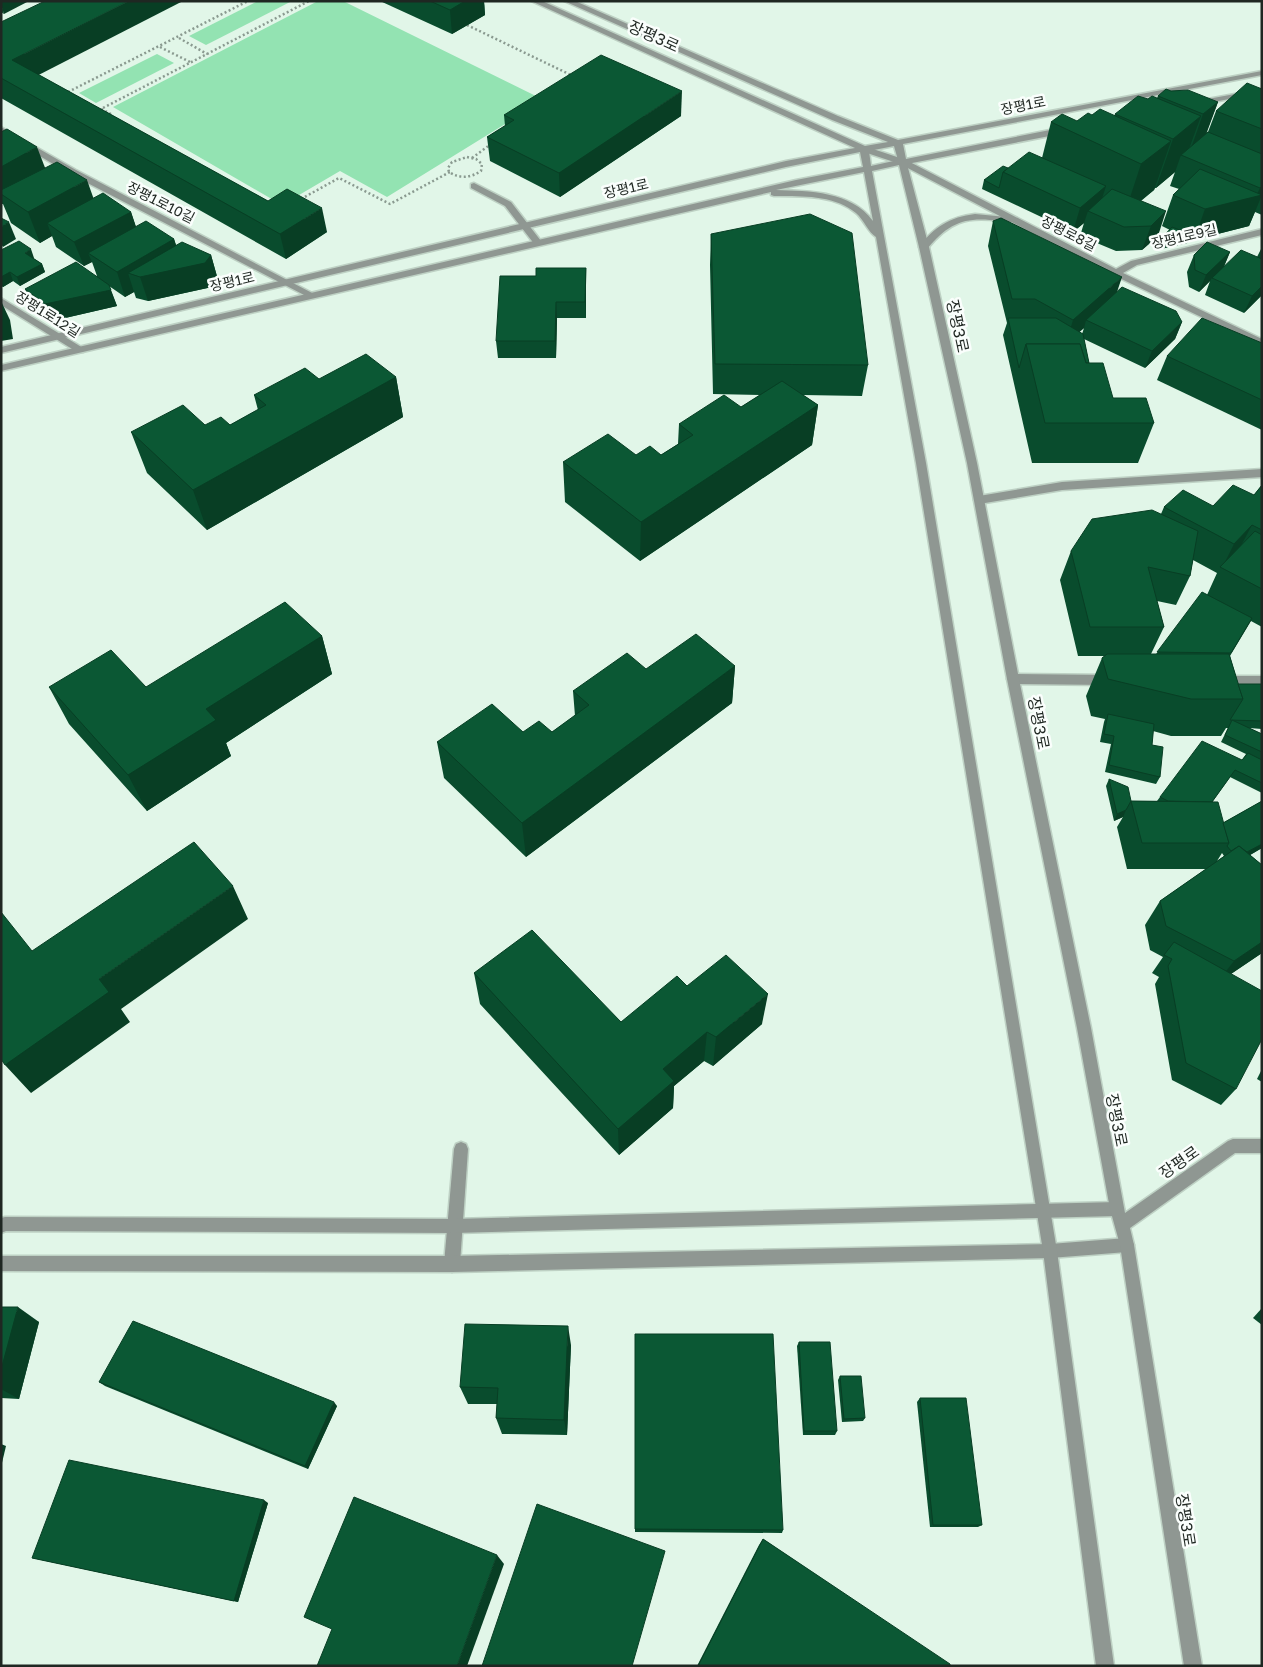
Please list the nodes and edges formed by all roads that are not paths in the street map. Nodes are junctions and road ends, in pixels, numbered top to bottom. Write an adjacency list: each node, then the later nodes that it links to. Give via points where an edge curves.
1 (535, 1): 9 (street, 장평3로)
2 (568, 1): 8 (street, 장평3로)
3 (1262, 73): 8 (street, 장평1로)
4 (1262, 91): 5 (street)
5 (1184, 106)
6 (1077, 127): 10 (street, 장평1로)
7 (1, 128): 21 (street, 장평1로10길, via 73,172)
8 (898, 143): 9 (street, 장평1로); 10 (street, 장평3로)
9 (864, 149): 10 (street, 장평로8길); 11 (street); 15 (street, 장평1로, via 786,164)
10 (903, 162): 11 (street, 장평1로); 14 (street, 장평로8길); 19 (street, 장평3로)
11 (867, 169): 13 (street, 장평1로); 17 (street)
12 (474, 186): 15 (street, via 508,204)
13 (754, 193): 17 (street, via 824,197 843,203 858,210); 18 (street, 장평1로)
14 (1014, 220): 19 (street, via 980,215 964,217 947,223); 20 (street, 장평로8길)
15 (525, 226): 18 (street); 21 (street, 장평1로)
16 (1262, 232): 20 (street, 장평1로9길, via 1134,263)
17 (880, 238): 38 (street, via 921,463)
18 (538, 243): 22 (street, 장평1로)
19 (924, 247): 30 (street, 장평3로)
20 (1116, 273): 25 (street, 장평로8길)
21 (286, 283): 22 (street, 장평1로10길); 24 (street, 장평1로)
22 (311, 295): 27 (street, 장평1로)
23 (1, 301): 24 (street, 장평1로12길)
24 (59, 336): 26 (street, 장평1로); 27 (street, 장평1로12길)
25 (1262, 343)
26 (1, 350)
27 (80, 350): 28 (street, 장평1로)
28 (1, 368)
29 (1262, 473): 30 (street, via 1062,486)
30 (979, 500): 31 (street, 장평3로)
31 (1013, 679): 32 (street); 37 (street, 장평3로)
32 (1118, 680)
33 (1214, 680): 34 (street)
34 (1262, 681)
35 (1262, 1146): 39 (street, 장평로, via 1233,1146)
36 (461, 1149): 41 (street)
37 (1117, 1209): 38 (street); 39 (street, 장평3로)
38 (1044, 1212): 41 (street); 43 (street)
39 (1122, 1224): 42 (street, 장평3로)
40 (1, 1226): 41 (street)
41 (454, 1226): 45 (street)
42 (1127, 1245): 43 (street); 47 (street, 장평3로)
43 (1050, 1251): 45 (street); 46 (street)
44 (1, 1262): 45 (street)
45 (452, 1264)
46 (1105, 1666)
47 (1192, 1666)

